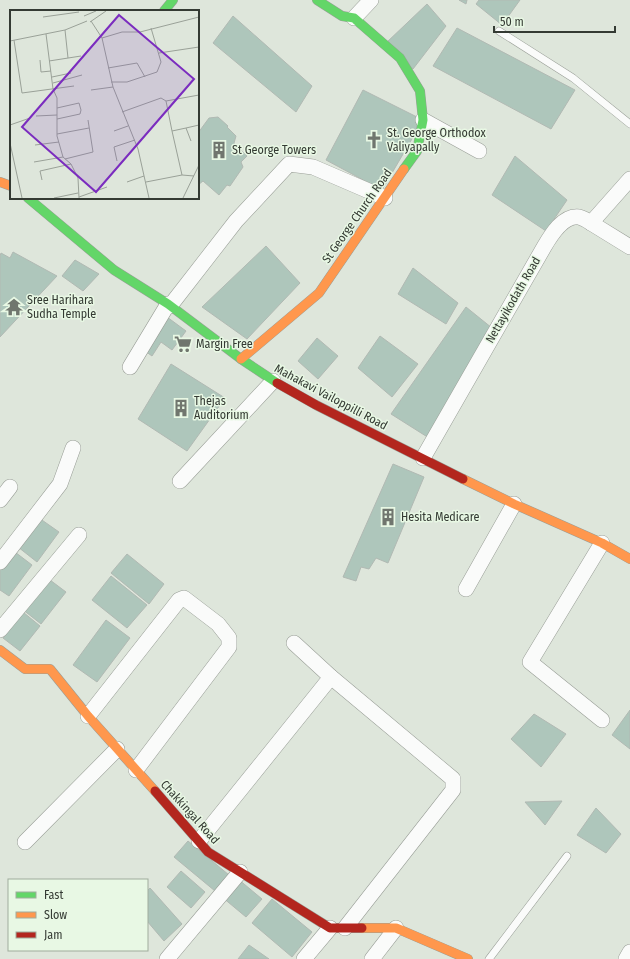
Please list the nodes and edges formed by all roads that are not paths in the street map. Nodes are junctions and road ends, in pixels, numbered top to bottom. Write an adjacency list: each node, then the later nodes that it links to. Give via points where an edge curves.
1 (173, 0): 4 (street)
2 (317, 0): 5 (street, via 342,16)
3 (371, 0): 5 (street)
4 (165, 10)
5 (354, 18): 7 (street, St George Church Road, via 400,58 420,91)
6 (499, 31): 8 (lane, via 573,78)
7 (423, 120): 9 (street); 13 (street, St George Church Road, via 417,150)
8 (630, 124)
9 (478, 151)
10 (630, 179): 15 (street)
11 (0, 182): 12 (street)
12 (10, 186)
13 (385, 198): 17 (street, via 313,167 289,164 236,221); 18 (street, St George Church Road, via 319,293)
14 (29, 199): 17 (street, Mahakavi Vailoppilli Road, via 114,270)
15 (591, 223): 16 (street, Nettayikodath Road); 22 (street, Nettayikodath Road, via 580,217 568,219 555,230)
16 (630, 247)
17 (169, 305): 18 (street, Mahakavi Vailoppilli Road); 19 (street)
18 (241, 360): 20 (street, Mahakavi Vailoppilli Road)
19 (130, 367)
20 (273, 381): 22 (street, Mahakavi Vailoppilli Road); 23 (street)
21 (73, 448): 30 (street, via 60,484)
22 (423, 458): 26 (street, Mahakavi Vailoppilli Road)
23 (180, 481)
24 (10, 487): 25 (street)
25 (0, 500)
26 (514, 504): 28 (street, Mahakavi Vailoppilli Road); 31 (street)
27 (79, 535): 32 (street)
28 (602, 544): 29 (street, Mahakavi Vailoppilli Road); 37 (street, via 530,662)
29 (630, 559)
30 (0, 562)
31 (466, 589)
32 (0, 630)
33 (294, 643): 35 (street)
34 (0, 650): 36 (street, Chakkingal Road, via 25,669 50,669)
35 (331, 677): 40 (street); 45 (street, via 452,779 453,790)
36 (88, 716): 38 (street, Chakkingal Road); 39 (street, via 179,600 184,598 218,624 230,638 229,647)
37 (602, 720)
38 (117, 749): 39 (street, Chakkingal Road); 41 (street)
39 (136, 770): 40 (street, Chakkingal Road)
40 (199, 841): 43 (street, Chakkingal Road, via 208,852)
41 (25, 842)
42 (567, 856): 52 (lane)
43 (240, 872): 44 (street, Chakkingal Road); 48 (street)
44 (330, 928): 45 (street); 49 (street)
45 (345, 928): 46 (street)
46 (396, 928): 50 (street); 51 (street)
47 (630, 952): 53 (street)
48 (167, 959)
49 (304, 959)
50 (372, 959)
51 (468, 959)
52 (489, 959)
53 (626, 959)

